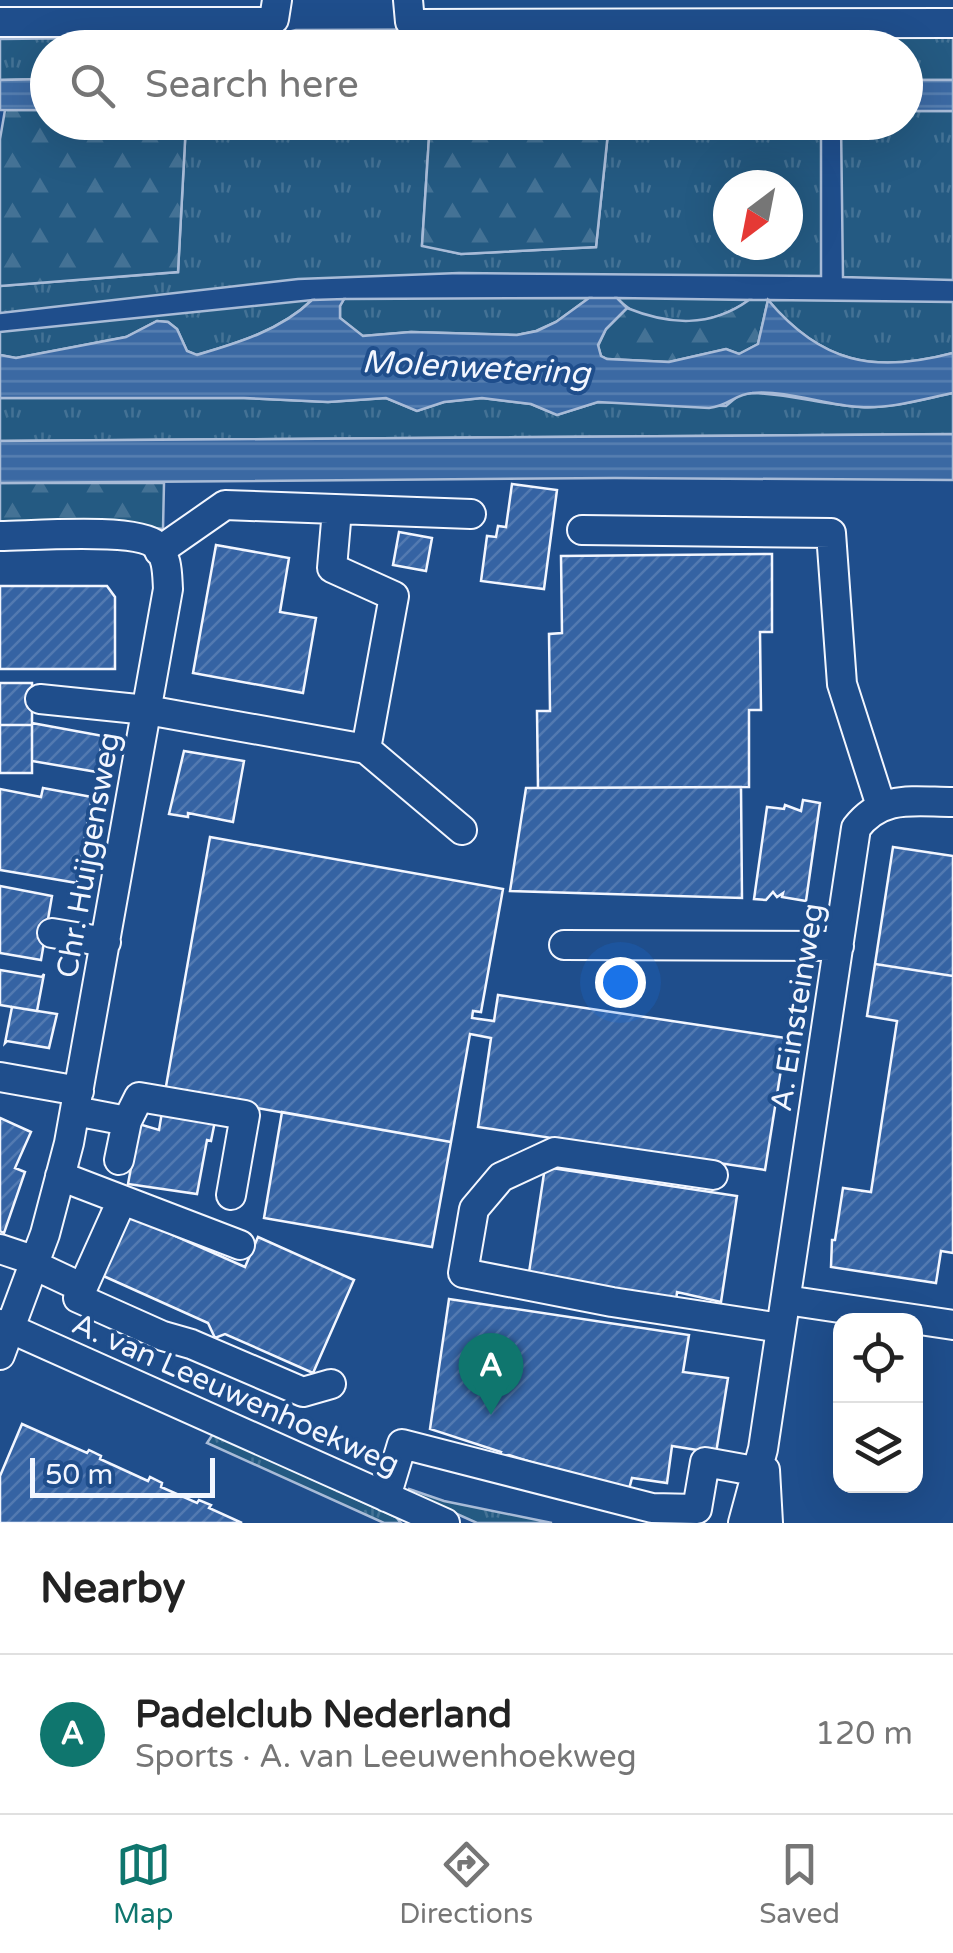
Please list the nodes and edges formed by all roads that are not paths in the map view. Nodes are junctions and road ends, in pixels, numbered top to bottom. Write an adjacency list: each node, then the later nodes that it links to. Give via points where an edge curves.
1 (276, 0): 4 (street, via 274,19 264,22)
2 (408, 0): 3 (street, via 410,22 418,24)
3 (834, 12): 5 (street)
4 (0, 22)
5 (953, 23)
6 (337, 510): 7 (street); 10 (street, via 225,505); 13 (street, via 332,568 394,596)
7 (471, 514)
8 (582, 530): 15 (street, via 831,533 842,684)
9 (0, 536): 10 (street, via 118,534 139,537)
10 (159, 551): 12 (street, Chr. Huijgensweg, via 168,590)
11 (40, 699): 12 (street)
12 (146, 710): 13 (street); 18 (street, Chr. Huijgensweg)
13 (366, 749): 16 (street)
14 (953, 802): 15 (street)
15 (882, 806): 20 (street, A. Einsteinweg, via 856,828)
16 (462, 830)
17 (52, 933): 18 (street)
18 (106, 942): 22 (street, Chr. Huijgensweg)
19 (564, 945): 20 (street)
20 (839, 946): 33 (street, A. Einsteinweg)
21 (0, 1077): 22 (street)
22 (77, 1101): 23 (street); 26 (street, Chr. Huijgensweg)
23 (127, 1120): 24 (street); 27 (street, via 139,1097 245,1115)
24 (118, 1160)
25 (713, 1175): 33 (street, via 555,1152 501,1177 474,1209 463,1273 612,1302)
26 (60, 1176): 28 (street); 31 (street, Chr. Huijgensweg)
27 (231, 1195)
28 (122, 1200): 29 (street); 32 (street)
29 (240, 1245)
30 (0, 1249): 31 (street)
31 (35, 1263): 32 (street); 35 (street, Chr. Huijgensweg)
32 (83, 1288): 36 (street, via 78,1298 303,1392)
33 (783, 1314): 34 (street); 37 (street, A. Einsteinweg)
34 (953, 1324)
35 (4, 1336): 38 (street, A. van Leeuwenhoekweg)
36 (331, 1384)
37 (762, 1464): 38 (street, via 706,1462 697,1509 652,1508 402,1444); 40 (street, A. Einsteinweg); 41 (street, A. Einsteinweg)
38 (386, 1497): 39 (street, A. van Leeuwenhoekweg)
39 (444, 1523)
40 (742, 1523)
41 (768, 1523)

